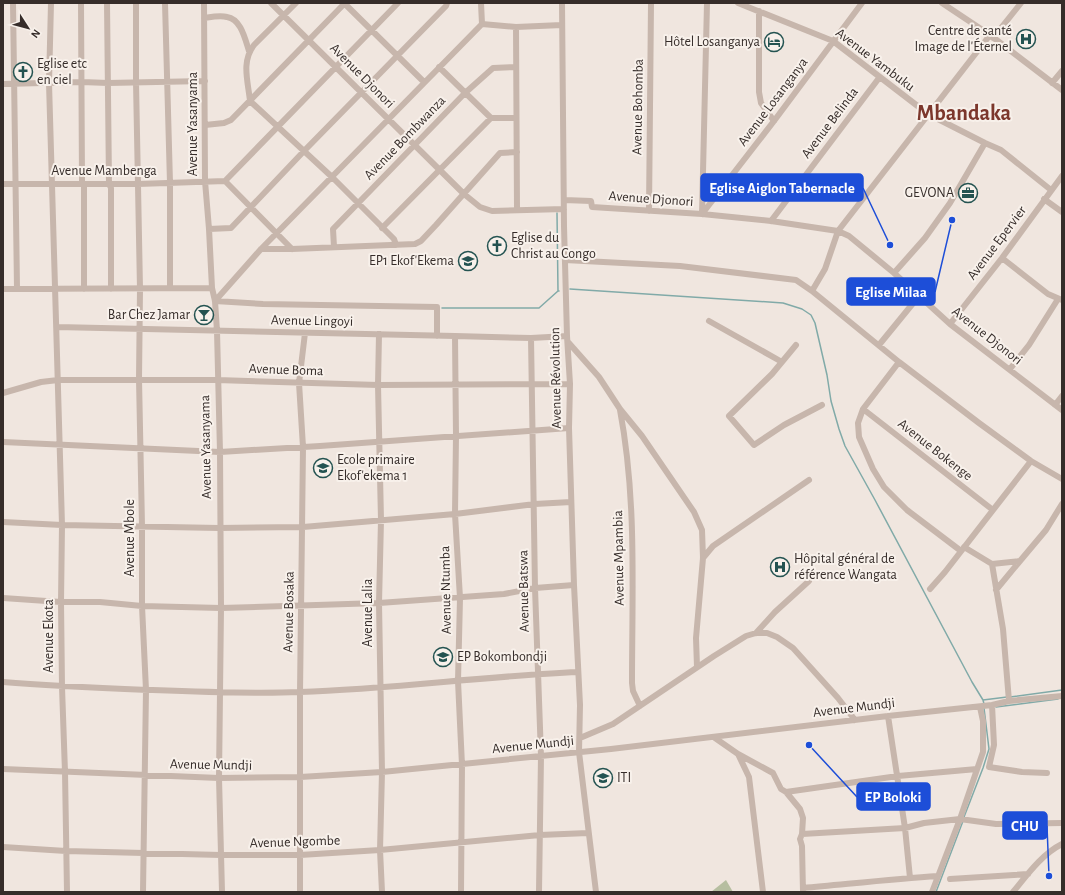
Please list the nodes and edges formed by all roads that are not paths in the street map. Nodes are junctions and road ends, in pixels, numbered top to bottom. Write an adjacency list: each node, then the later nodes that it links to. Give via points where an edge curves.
1 (13, 3): 47 (street)
2 (51, 3): 43 (street, Avenue Ekota)
3 (81, 3): 40 (street)
4 (107, 3): 44 (street)
5 (136, 3): 41 (street, Avenue Mbole)
6 (165, 3): 38 (street)
7 (204, 3): 23 (street, Avenue Yasanyama)
8 (271, 3): 22 (street, Avenue Djonori)
9 (296, 3): 22 (street)
10 (344, 3): 27 (street); 29 (street)
11 (398, 3): 27 (street)
12 (446, 3): 32 (street)
13 (481, 3): 24 (street)
14 (562, 3): 25 (street, Avenue Révolution)
15 (651, 3): 83 (street, Avenue Bohomba)
16 (707, 3): 85 (street)
17 (738, 3): 21 (street, Avenue Yambuku)
18 (862, 3): 30 (street, Avenue Losanganya)
19 (942, 3): 28 (street)
20 (1021, 3): 28 (street)
21 (759, 11): 30 (street, Avenue Yambuku); 56 (street, via 759,92 761,103)
22 (284, 15): 29 (street, Avenue Djonori); 31 (street)
23 (204, 18): 31 (street, via 227,16 232,19 242,29); 39 (street, Avenue Yasanyama)
24 (482, 24): 26 (street); 34 (street)
25 (562, 25): 26 (street); 78 (street, Avenue Révolution)
26 (516, 27): 35 (street)
27 (371, 31): 32 (street); 33 (street)
28 (992, 36): 45 (street); 52 (street)
29 (309, 40): 33 (street, Avenue Djonori); 51 (street)
30 (833, 41): 37 (street, Avenue Yambuku); 56 (street, Avenue Losanganya)
31 (250, 51): 51 (street, via 246,58)
32 (398, 57): 42 (street); 49 (street)
33 (335, 66): 49 (street, Avenue Djonori); 58 (street)
34 (439, 67): 42 (street); 50 (street)
35 (515, 67): 50 (street, Avenue Bombwanza, via 493,68); 54 (street)
36 (1062, 71): 45 (street)
37 (879, 78): 52 (street, Avenue Yambuku); 86 (street, Avenue Belinda)
38 (167, 81): 39 (street); 41 (street); 70 (street)
39 (205, 81): 57 (street, Avenue Yasanyama)
40 (82, 82): 43 (street); 44 (street); 69 (street)
41 (136, 82): 44 (street); 74 (street, Avenue Mbole)
42 (424, 82): 55 (street)
43 (50, 83): 47 (street); 68 (street, Avenue Ekota)
44 (108, 83): 73 (street)
45 (1052, 83): 48 (street)
46 (3, 84): 47 (street)
47 (13, 84): 72 (street)
48 (1062, 90)
49 (362, 93): 55 (street, Avenue Djonori); 61 (street)
50 (465, 93): 53 (street); 60 (street, Avenue Bombwanza)
51 (250, 101): 57 (street, via 231,120); 58 (street)
52 (928, 114): 59 (street, Avenue Yambuku); 89 (street)
53 (491, 118): 54 (street); 63 (street)
54 (516, 118): 62 (street)
55 (389, 119): 60 (street, Avenue Djonori); 65 (street)
56 (774, 121): 85 (street, Avenue Losanganya)
57 (205, 125): 66 (street, Avenue Yasanyama)
58 (278, 126): 61 (street); 67 (street)
59 (985, 143): 75 (street, Avenue Yambuku, via 1001,150); 97 (street, via 950,203 925,238)
60 (415, 146): 63 (street, Avenue Djonori); 79 (street, Avenue Bombwanza)
61 (304, 151): 65 (street); 80 (street)
62 (517, 152): 76 (street, via 500,153); 82 (street)
63 (439, 170): 76 (street, Avenue Djonori); 87 (street)
64 (1062, 176): 75 (street, Avenue Epervier)
65 (332, 177): 79 (street); 90 (street)
66 (205, 181): 67 (street, Avenue Mambenga); 70 (street, Avenue Mambenga); 88 (street, Avenue Yasanyama)
67 (225, 181): 80 (street)
68 (52, 183): 69 (street, Avenue Mambenga); 72 (street, Avenue Mambenga); 105 (street, Avenue Ekota)
69 (82, 183): 73 (street, Avenue Mambenga); 102 (street)
70 (170, 183): 74 (street, Avenue Mambenga); 99 (street)
71 (3, 184): 72 (street, Avenue Mambenga)
72 (15, 184): 98 (street)
73 (109, 184): 74 (street, Avenue Mambenga); 103 (street)
74 (138, 184): 104 (street, Avenue Mbole)
75 (1051, 190): 77 (street, Avenue Epervier)
76 (464, 194): 82 (street, Avenue Djonori, via 480,207 492,211); 91 (street, via 421,241 410,245)
77 (1044, 199): 84 (street); 95 (street, Avenue Epervier)
78 (564, 200): 81 (street, Avenue Révolution); 83 (street, Avenue Djonori, via 591,201 592,207)
79 (358, 204): 87 (street); 92 (street, Avenue Bombwanza, via 333,230)
80 (251, 206): 88 (street, via 231,228); 90 (street)
81 (564, 209): 82 (street, Avenue Djonori); 96 (street, Avenue Révolution)
82 (518, 210)
83 (649, 211): 85 (street, Avenue Djonori)
84 (1062, 212)
85 (702, 214): 86 (street, Avenue Djonori)
86 (771, 221): 89 (street, Avenue Djonori)
87 (382, 228): 91 (street, via 394,239)
88 (210, 229): 100 (street, Avenue Yasanyama)
89 (838, 230): 97 (street, Avenue Djonori); 106 (street, via 825,269)
90 (277, 234): 93 (street); 94 (street)
91 (396, 245): 92 (street)
92 (334, 247): 94 (street)
93 (261, 249): 94 (street); 109 (street)
94 (292, 249)
95 (1002, 258): 108 (street, via 1048,294); 111 (street, Avenue Epervier)
96 (565, 260): 106 (street, via 680,266 796,280); 120 (street, Avenue Révolution)
97 (894, 273): 107 (street, Avenue Djonori)
98 (17, 288): 101 (street); 105 (street)
99 (170, 288): 100 (street); 104 (street)
100 (212, 288): 109 (street, Avenue Yasanyama)
101 (3, 289)
102 (84, 289): 103 (street); 105 (street)
103 (110, 289): 104 (street)
104 (140, 289): 113 (street, Avenue Mbole)
105 (56, 290): 112 (street, Avenue Ekota)
106 (812, 291): 122 (street)
107 (919, 296): 111 (street, Avenue Djonori); 122 (street)
108 (1060, 300): 125 (street)
109 (215, 301): 114 (street, Avenue Yasanyama); 117 (street, via 437,307)
110 (709, 320): 123 (street)
111 (950, 324): 125 (street, Avenue Djonori)
112 (57, 327): 113 (street, Avenue Lingoyi); 127 (street, Avenue Ekota)
113 (139, 329): 114 (street, Avenue Lingoyi); 126 (street, Avenue Mbole)
114 (217, 331): 115 (street, Avenue Lingoyi); 128 (street, Avenue Yasanyama)
115 (305, 334): 116 (street, Avenue Lingoyi); 129 (street, Avenue Bosaka)
116 (379, 334): 117 (street, Avenue Lingoyi); 132 (street, Avenue Lalia)
117 (437, 336): 118 (street, Avenue Lingoyi)
118 (455, 336): 119 (street, Avenue Lingoyi); 133 (street, Avenue Ntumba)
119 (531, 338): 120 (street, Avenue Lingoyi); 130 (street, Avenue Batswa)
120 (568, 339): 131 (street, Avenue Révolution); 138 (street, via 599,377)
121 (796, 345): 123 (street)
122 (879, 345): 124 (street)
123 (782, 362): 136 (street, via 729,415 754,445 784,425)
124 (899, 362): 139 (street); 150 (street)
125 (1010, 369): 137 (street, Avenue Djonori)
126 (139, 379): 127 (street, Avenue Boma); 128 (street, Avenue Boma); 148 (street, Avenue Mbole)
127 (58, 380): 134 (street, Avenue Boma); 146 (street, Avenue Ekota)
128 (217, 380): 129 (street, Avenue Boma); 149 (street, Avenue Yasanyama)
129 (299, 383): 132 (street, Avenue Boma); 147 (street, Avenue Bosaka)
130 (532, 384): 131 (street, Avenue Boma); 133 (street, Avenue Boma); 142 (street, Avenue Batswa)
131 (570, 384): 141 (street, Avenue Révolution)
132 (378, 385): 133 (street, Avenue Boma); 145 (street, Avenue Lalia)
133 (455, 385): 143 (street, Avenue Ntumba)
134 (3, 393)
135 (1062, 396): 137 (street)
136 (822, 405)
137 (1055, 405): 140 (street, Avenue Djonori)
138 (620, 409): 165 (street, via 642,436 694,512 702,530); 194 (street, Avenue Mpambia, via 628,465 632,564 632,683)
139 (863, 410): 156 (street, Avenue Bokenge); 164 (street, via 858,423 858,437 884,487 907,510)
140 (1062, 410)
141 (569, 428): 142 (street); 153 (street, Avenue Révolution)
142 (532, 430): 143 (street); 154 (street, Avenue Batswa)
143 (456, 436): 145 (street); 157 (street, Avenue Ntumba)
144 (3, 442): 146 (street)
145 (380, 442): 147 (street); 158 (street, Avenue Lalia)
146 (60, 445): 148 (street); 160 (street, Avenue Ekota)
147 (303, 447): 149 (street); 162 (street, Avenue Bosaka)
148 (141, 448): 149 (street); 161 (street, Avenue Mbole)
149 (220, 452): 163 (street, Avenue Yasanyama)
150 (1031, 461): 151 (street); 156 (street)
151 (1062, 479)
152 (809, 480): 165 (street, via 713,546)
153 (571, 502): 154 (street); 169 (street, Avenue Révolution)
154 (535, 504): 157 (street); 170 (street, Avenue Batswa)
155 (1062, 504): 166 (street, via 1046,530)
156 (993, 510): 164 (street)
157 (455, 514): 158 (street); 174 (street, Avenue Ntumba)
158 (381, 520): 162 (street); 176 (street, Avenue Lalia)
159 (3, 522): 160 (street)
160 (62, 525): 161 (street); 175 (street, Avenue Ekota)
161 (142, 526): 163 (street); 177 (street, Avenue Mbole)
162 (302, 527): 163 (street); 178 (street, Avenue Bosaka)
163 (219, 528): 179 (street, Avenue Yasanyama)
164 (962, 549): 167 (street); 171 (street)
165 (704, 558): 181 (street, via 696,638)
166 (1020, 561): 167 (street); 172 (street)
167 (992, 564): 172 (street)
168 (809, 581): 180 (street)
169 (574, 585): 170 (street); 182 (street, Avenue Révolution)
170 (536, 588): 174 (street); 183 (street, Avenue Batswa)
171 (930, 589)
172 (996, 590): 192 (street, via 1003,630)
173 (3, 598): 175 (street)
174 (460, 598): 176 (street); 184 (street, Avenue Ntumba)
175 (61, 602): 177 (street); 186 (street, Avenue Ekota)
176 (379, 603): 178 (street); 187 (street, Avenue Lalia)
177 (142, 606): 179 (street); 188 (street, Avenue Mbole)
178 (302, 606): 179 (street); 189 (street, Avenue Bosaka)
179 (221, 608): 190 (street, Avenue Yasanyama)
180 (756, 633): 181 (street, via 746,636); 197 (street, via 767,633 777,637 793,648)
181 (697, 667): 194 (street)
182 (578, 672): 183 (street); 198 (street, Avenue Révolution)
183 (538, 674): 184 (street); 202 (street, Avenue Batswa)
184 (458, 681): 187 (street); 203 (street, Avenue Ntumba)
185 (3, 682): 186 (street)
186 (62, 687): 188 (street); 206 (street, Avenue Ekota)
187 (381, 687): 189 (street); 207 (street, Avenue Lalia)
188 (146, 690): 190 (street); 209 (street, Avenue Mbole)
189 (300, 692): 190 (street); 211 (street, Avenue Bosaka)
190 (219, 693): 212 (street, Avenue Yasanyama)
191 (1062, 696): 192 (street, Avenue Mundji)
192 (1009, 701): 193 (street, Avenue Mundji)
193 (991, 705): 195 (street, Avenue Mundji); 208 (street, via 994,745 989,767)
194 (640, 706): 198 (street, via 613,724)
195 (981, 706): 196 (street, Avenue Mundji); 205 (street, via 984,744)
196 (888, 716): 197 (street, Avenue Mundji); 210 (street)
197 (855, 720): 199 (street, Avenue Mundji)
198 (580, 738): 200 (street, Avenue Révolution)
199 (715, 738): 200 (street, Avenue Mundji); 201 (street)
200 (579, 752): 202 (street, Avenue Mundji); 217 (street, Avenue Révolution)
201 (738, 754): 213 (street, via 768,769 773,773 781,790); 241 (street, via 750,777)
202 (541, 756): 203 (street, Avenue Mundji); 219 (street, Avenue Batswa)
203 (462, 765): 207 (street, Avenue Mundji); 220 (street, Avenue Ntumba)
204 (3, 769): 206 (street, Avenue Mundji)
205 (977, 769): 210 (street); 214 (street)
206 (65, 772): 209 (street, Avenue Mundji); 224 (street, Avenue Ekota)
207 (382, 772): 211 (street, Avenue Mundji); 223 (street, Avenue Lalia)
208 (1048, 773)
209 (144, 776): 212 (street, Avenue Mundji); 225 (street, Avenue Mbole)
210 (898, 776): 213 (street); 216 (street)
211 (300, 777): 212 (street, Avenue Mundji); 227 (street, Avenue Bosaka)
212 (219, 778): 226 (street, Avenue Yasanyama)
213 (786, 792): 218 (street, via 802,813)
214 (960, 819): 215 (street, via 996,824); 216 (street); 229 (street)
215 (1062, 823)
216 (905, 828): 218 (street); 230 (street)
217 (588, 833): 219 (street, Avenue Ngombe); 240 (street, Avenue Révolution)
218 (802, 834): 232 (street, via 800,839)
219 (540, 835): 220 (street, Avenue Ngombe); 239 (street, Avenue Batswa)
220 (462, 843): 223 (street, Avenue Ngombe); 238 (street, Avenue Ntumba)
221 (1062, 844): 228 (street)
222 (3, 847): 224 (street, Avenue Ngombe)
223 (380, 850): 227 (street, Avenue Ngombe); 237 (street, Avenue Lalia)
224 (66, 851): 225 (street, Avenue Ngombe); 233 (street, Avenue Ekota)
225 (143, 853): 226 (street, Avenue Ngombe); 234 (street, Avenue Mbole)
226 (221, 855): 227 (street, Avenue Ngombe); 235 (street, Avenue Yasanyama)
227 (300, 855): 236 (street, Avenue Bosaka)
228 (1028, 874): 231 (street); 243 (street)
229 (938, 876): 230 (street); 242 (street)
230 (910, 878): 232 (street)
231 (950, 879)
232 (803, 890)
233 (67, 892)
234 (143, 892)
235 (222, 892)
236 (300, 892)
237 (382, 892)
238 (461, 892)
239 (539, 892)
240 (596, 892)
241 (763, 892)
242 (932, 892)
243 (1013, 892)

